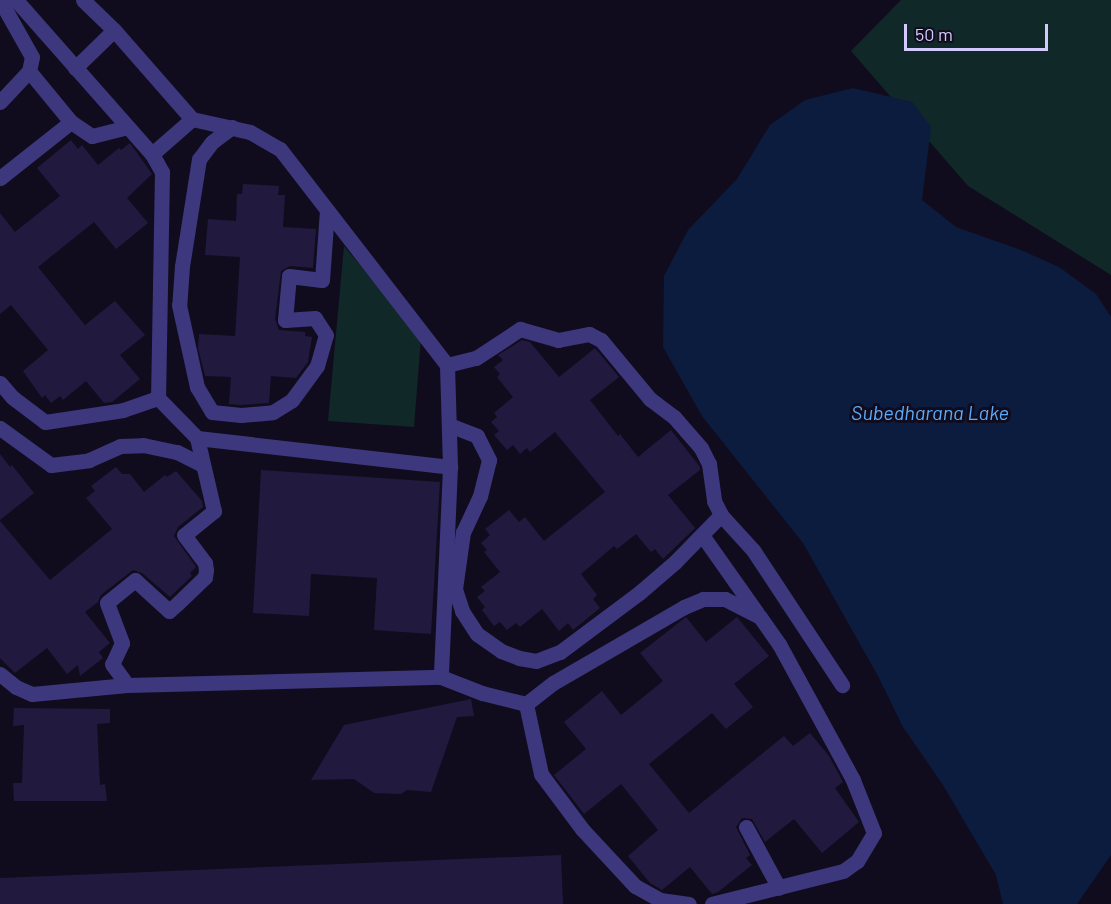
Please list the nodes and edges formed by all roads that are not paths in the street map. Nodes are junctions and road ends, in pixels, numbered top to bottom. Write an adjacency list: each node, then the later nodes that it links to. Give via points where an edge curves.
1 (0, 0): 6 (street, via 32,57)
2 (16, 0): 5 (street)
3 (83, 0): 4 (street)
4 (114, 30): 5 (street); 8 (street)
5 (75, 68): 10 (street)
6 (29, 72): 7 (street); 9 (street)
7 (0, 102)
8 (192, 119): 11 (street); 12 (street)
9 (71, 122): 10 (street, via 92,136); 13 (street)
10 (128, 127): 12 (street)
11 (232, 127): 14 (street, via 280,149); 14 (street, via 212,142 200,159 181,276 179,305 195,377 203,401 212,412 273,412 292,400 318,366 326,335 315,318 285,320 289,276 322,280)
12 (152, 154): 17 (street, via 162,172)
13 (0, 178)
14 (327, 210): 15 (street)
15 (447, 365): 18 (street); 23 (street, via 476,358 520,329 558,340 590,334 601,340 650,399 674,417 701,448 709,464 714,501)
16 (0, 383): 17 (street, via 45,422 123,410)
17 (158, 398): 20 (street)
18 (449, 425): 22 (street); 24 (street, via 477,436 489,460 480,496 463,532 455,589 462,611 477,634 501,651 536,661 560,652 639,593)
19 (0, 428): 21 (street, via 51,465 89,460 120,446 143,445 177,452)
20 (197, 438): 21 (street); 22 (street)
21 (203, 465): 28 (street, via 214,511 184,535 205,563 205,577 169,611 135,580 107,603 122,641 112,664)
22 (450, 466): 27 (street)
23 (721, 515): 24 (street); 29 (street, via 753,550)
24 (702, 535): 25 (street)
25 (760, 617): 30 (street, via 725,599 704,599 553,683); 32 (street, via 779,644 853,780 874,833 857,861 843,871)
26 (0, 674): 28 (street, via 32,694)
27 (441, 677): 28 (street); 30 (street)
28 (127, 685)
29 (842, 685)
30 (526, 704): 33 (street, via 541,774 582,829 635,886 660,900)
31 (746, 827): 32 (street)
32 (779, 888): 34 (street)
33 (689, 904)
34 (712, 904)

